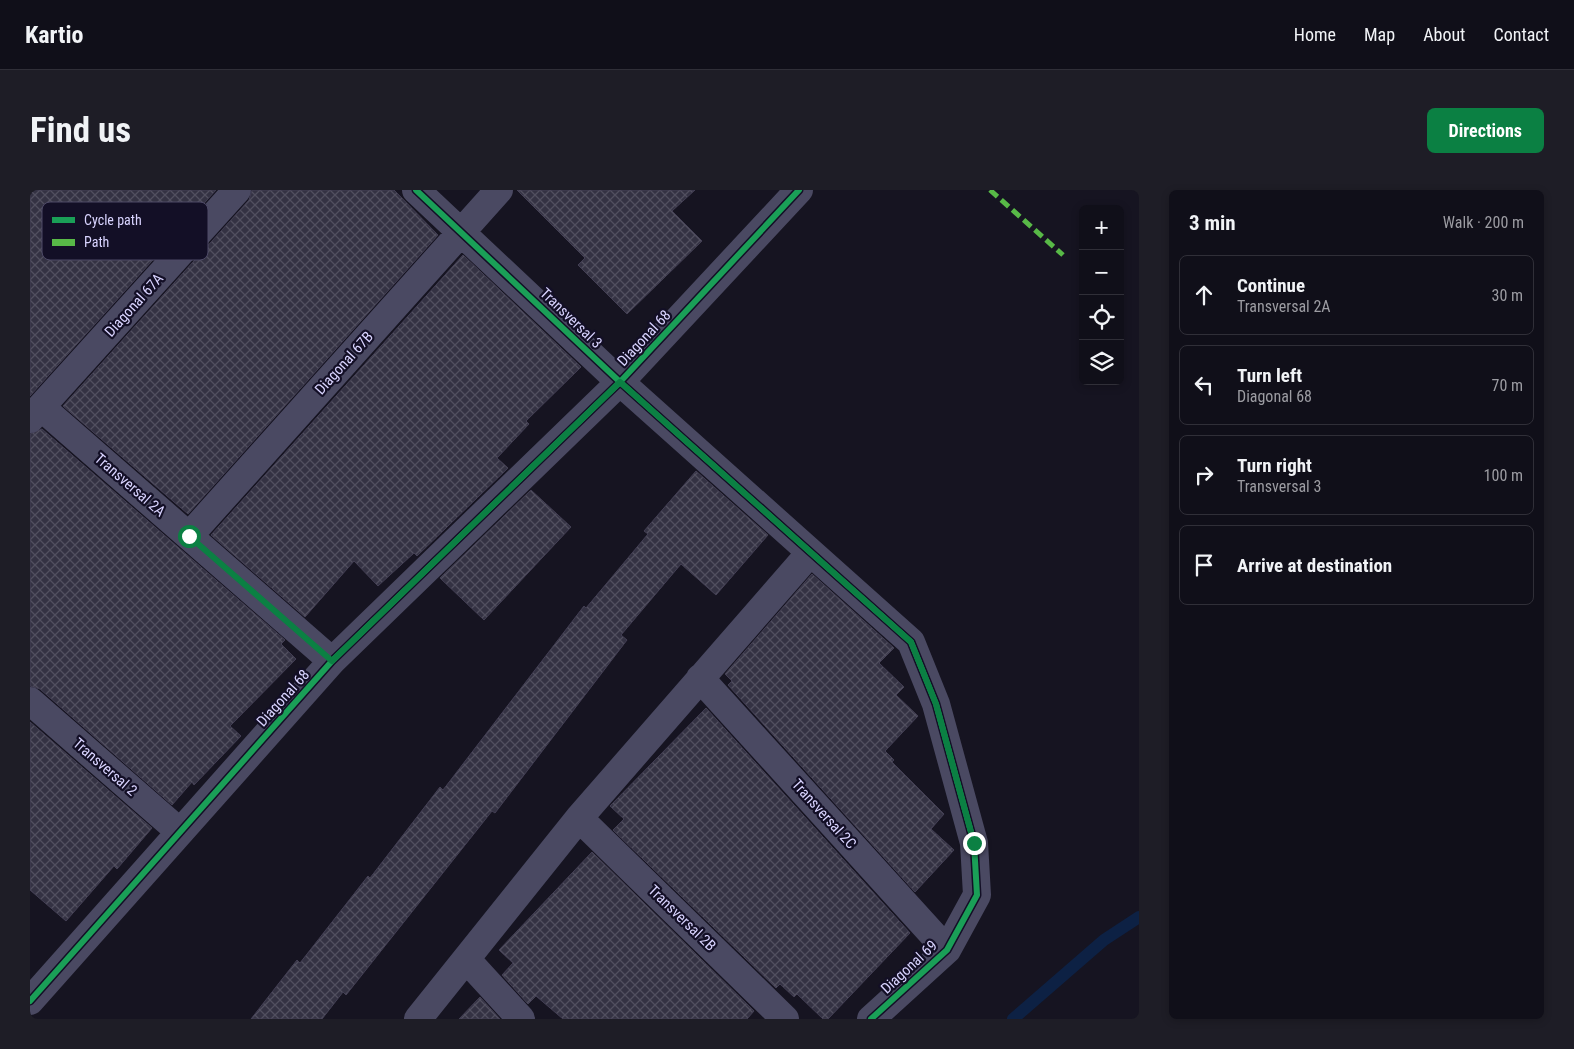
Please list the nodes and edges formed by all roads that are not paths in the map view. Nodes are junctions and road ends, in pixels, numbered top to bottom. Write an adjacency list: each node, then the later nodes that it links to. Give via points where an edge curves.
1 (237, 190): 5 (street, Diagonal 67A)
2 (416, 190): 6 (street, Transversal 3)
3 (499, 190): 6 (street, Diagonal 67B)
4 (799, 190): 8 (street, Diagonal 68)
5 (208, 222)
6 (461, 231): 8 (street, Transversal 3); 10 (street, Diagonal 67B)
7 (174, 260): 9 (street, Diagonal 67A)
8 (620, 382): 11 (street, Transversal 3); 12 (street, Diagonal 68)
9 (36, 413): 10 (street, Transversal 2A)
10 (189, 536): 12 (street, Transversal 2A)
11 (810, 553): 13 (street); 17 (street, Transversal 3, via 911,642 936,704)
12 (332, 661): 16 (street, Diagonal 68)
13 (700, 678): 15 (street); 18 (street, Transversal 2C)
14 (30, 701): 16 (street, Transversal 2)
15 (579, 818): 19 (street); 23 (street, Transversal 2B)
16 (180, 832): 20 (street, Diagonal 68)
17 (974, 843): 18 (street, Diagonal 69, via 977,895)
18 (947, 950): 24 (street, Diagonal 69)
19 (467, 960): 21 (street); 22 (street)
20 (35, 986)
21 (418, 1019)
22 (521, 1019)
23 (785, 1019)
24 (871, 1019)

